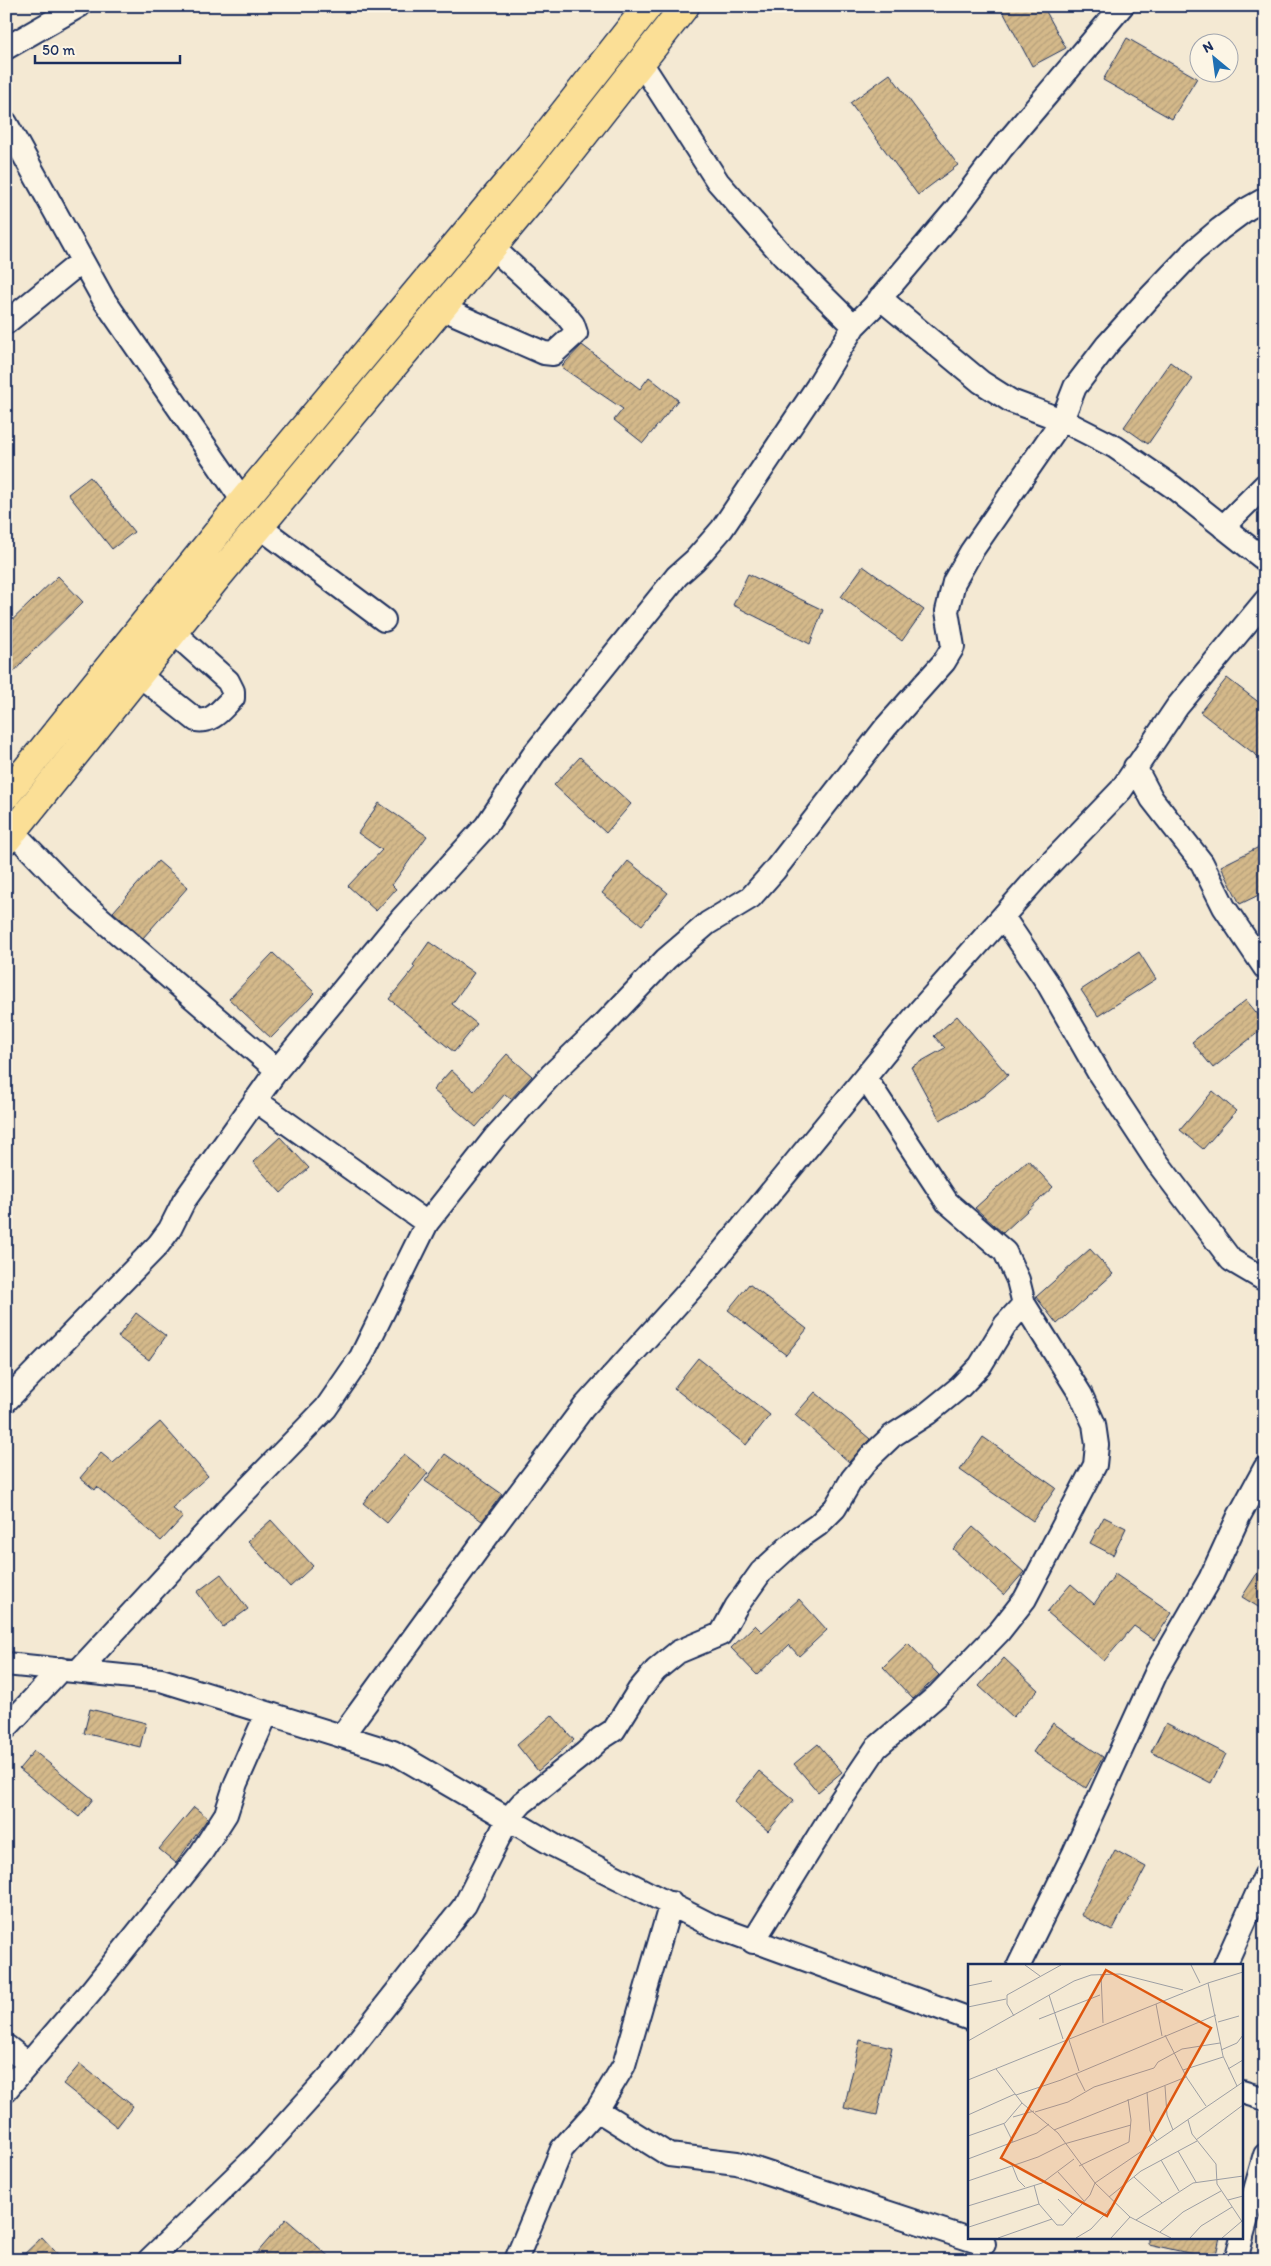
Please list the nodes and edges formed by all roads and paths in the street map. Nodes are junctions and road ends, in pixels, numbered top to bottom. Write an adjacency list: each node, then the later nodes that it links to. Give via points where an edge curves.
1 (79, 6): 5 (street)
2 (648, 6): 17 (highway, via 530,156)
3 (685, 6): 6 (highway)
4 (1122, 6): 11 (street)
5 (6, 48)
6 (640, 61): 9 (highway); 14 (street, via 718,182 783,256)
7 (6, 123): 10 (street)
8 (1265, 199): 15 (street, via 1220,229 1150,297 1075,387)
9 (492, 247): 12 (highway); 12 (street, via 565,314 576,333 553,354 544,353)
10 (82, 260): 13 (street); 17 (street, via 104,300)
11 (880, 298): 14 (street); 15 (street, via 981,382 1011,401)
12 (441, 308): 18 (highway)
13 (6, 323)
14 (854, 326): 30 (street, via 722,529 676,576 534,754 486,826 402,918)
15 (1062, 420): 19 (street, via 1115,447); 33 (street, via 954,582 947,611 954,647 944,662 886,727 751,897 708,923 666,959 552,1074 495,1137)
16 (1265, 485): 19 (street)
17 (243, 501): 26 (highway)
18 (260, 527): 22 (street); 23 (highway)
19 (1223, 527): 20 (street)
20 (1265, 560)
21 (1265, 602): 25 (street, via 1177,707)
22 (384, 620)
23 (173, 632): 24 (highway); 24 (street, via 228,681 233,698 212,719 196,720)
24 (139, 674): 27 (highway)
25 (1135, 767): 28 (street, via 1121,790); 29 (street, via 1152,799 1202,863 1224,907)
26 (6, 794)
27 (10, 836): 30 (street, via 78,899)
28 (1003, 917): 31 (street); 34 (street, via 1047,982 1100,1075 1157,1162 1231,1260)
29 (1265, 968)
30 (277, 1070): 32 (street)
31 (866, 1079): 35 (street, via 947,1202 1005,1252 1018,1280); 42 (street, via 699,1280 584,1407)
32 (255, 1100): 33 (street); 36 (street, via 158,1245)
33 (427, 1223): 39 (street, via 361,1357 326,1408)
34 (1265, 1280)
35 (1024, 1304): 43 (street, via 1005,1325 980,1366 960,1387 892,1436 870,1457 835,1508 818,1526 795,1541 761,1572 721,1634 678,1652 656,1670 614,1730 522,1803); 46 (street, via 1081,1395 1094,1424 1097,1444 1090,1478 1025,1599 999,1632 939,1694 876,1748)
36 (6, 1401)
37 (1265, 1468): 47 (street, via 1210,1579 1158,1671)
38 (6, 1664): 39 (street)
39 (70, 1670): 40 (street, via 161,1680); 41 (street)
40 (266, 1713): 42 (street); 51 (street, via 226,1814 201,1853)
41 (6, 1728)
42 (342, 1736): 43 (street, via 393,1752)
43 (508, 1818): 45 (street, via 555,1846); 60 (street, via 465,1905 330,2076 260,2153)
44 (1265, 1876): 48 (street)
45 (671, 1903): 46 (street, via 713,1926); 55 (street, via 624,2065)
46 (753, 1942): 49 (street)
47 (1019, 1964)
48 (1225, 1964)
49 (968, 2018)
50 (6, 2046): 51 (street)
51 (28, 2064): 52 (street)
52 (6, 2090)
53 (1244, 2093): 54 (street)
54 (1265, 2100)
55 (597, 2110): 59 (street, via 669,2155 737,2163); 61 (street, via 562,2149)
56 (1265, 2156): 57 (street)
57 (1244, 2230)
58 (1242, 2238): 62 (street)
59 (984, 2247)
60 (149, 2260)
61 (516, 2260)
62 (1236, 2260)

